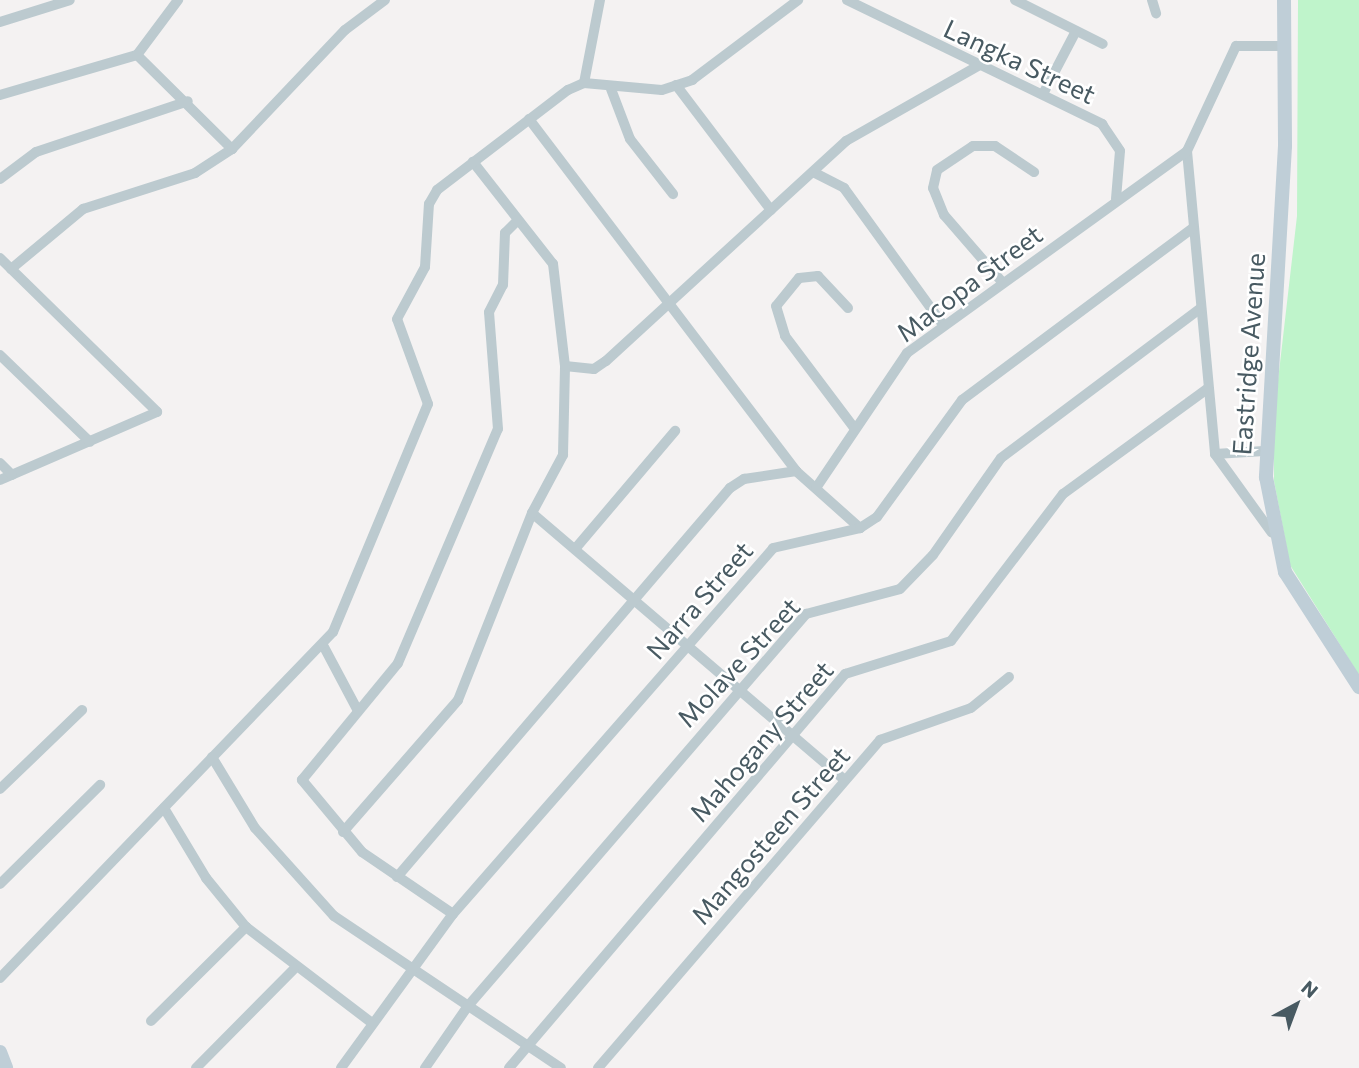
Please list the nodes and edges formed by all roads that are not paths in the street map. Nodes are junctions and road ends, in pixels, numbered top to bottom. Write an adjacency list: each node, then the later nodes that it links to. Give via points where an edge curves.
1 (70, 0): 11 (street)
2 (178, 0): 15 (street)
3 (386, 0): 24 (street, via 345,30)
4 (600, 0): 17 (street)
5 (799, 0): 18 (street, via 715,66)
6 (847, 0): 16 (street, Langka Street)
7 (1015, 0): 12 (street)
8 (1152, 0): 10 (street)
9 (1284, 0): 14 (street, Eastridge Avenue)
10 (1156, 13)
11 (0, 22)
12 (1076, 31): 13 (street); 20 (street)
13 (1103, 44)
14 (1284, 46): 25 (street, via 1236,46); 48 (street, Eastridge Avenue, via 1282,219)
15 (137, 55): 21 (street); 22 (street)
16 (980, 65): 20 (street, Langka Street); 27 (street, via 875,121)
17 (584, 83): 19 (street); 23 (street)
18 (676, 85): 19 (street); 32 (street)
19 (611, 89): 30 (street, via 630,139)
20 (1043, 94): 31 (street, Langka Street, via 1114,136 1121,150)
21 (0, 95)
22 (188, 101): 24 (street); 29 (street, via 36,152)
23 (529, 119): 26 (street); 38 (street)
24 (232, 149): 36 (street, via 195,173 83,209)
25 (1187, 151): 31 (street, Macopa Street); 34 (street)
26 (473, 162): 33 (street); 61 (street, via 429,204 425,267 397,319 428,404)
27 (813, 172): 32 (street); 41 (street, via 844,188)
28 (1034, 173): 37 (street, via 995,146 973,146 937,170 933,188 944,215)
29 (0, 179)
30 (673, 194)
31 (1116, 199): 37 (street, Macopa Street)
32 (771, 210): 38 (street)
33 (518, 220): 43 (street, via 553,264); 66 (street, via 505,233 503,285 489,312 498,429 398,663)
34 (1194, 228): 40 (street); 56 (street, Narra Street, via 962,400 877,517)
35 (0, 258): 36 (street)
36 (11, 269): 47 (street, via 157,412)
37 (1003, 283): 41 (street, Macopa Street)
38 (669, 303): 43 (street, via 594,369); 51 (street)
39 (848, 308): 45 (street, via 818,276 799,278 776,306 785,336)
40 (1201, 308): 44 (street); 64 (street, Molave Street, via 1001,458 908,583 806,614)
41 (944, 326): 45 (street, Macopa Street, via 898,364)
42 (0, 355): 47 (street)
43 (565, 366): 55 (street, via 563,455)
44 (1207, 388): 49 (street); 67 (street, Mahogany Street, via 1063,494 951,641 845,674)
45 (855, 429): 54 (street, Macopa Street)
46 (675, 431): 58 (street)
47 (90, 442): 52 (street)
48 (1264, 451): 49 (street); 57 (street, Eastridge Avenue)
49 (1215, 454): 57 (street)
50 (0, 463): 52 (street)
51 (796, 471): 54 (street); 59 (street, via 744,479 730,488)
52 (12, 475): 53 (street)
53 (0, 480)
54 (816, 488): 56 (street)
55 (532, 513): 58 (street); 73 (street, via 458,701)
56 (860, 528): 60 (street, Narra Street, via 773,548)
57 (1272, 533): 63 (street, Eastridge Avenue, via 1304,608)
58 (575, 549): 59 (street)
59 (638, 600): 60 (street); 74 (street)
60 (687, 645): 64 (street); 76 (street, Narra Street)
61 (324, 647): 66 (street); 68 (street)
62 (1009, 677): 69 (street, Mangosteen Street, via 971,708 880,740)
63 (1359, 687)
64 (737, 688): 67 (street); 81 (street, Molave Street)
65 (82, 710): 71 (street)
66 (359, 711): 73 (street, via 302,780)
67 (793, 735): 69 (street); 84 (street, Mahogany Street)
68 (212, 757): 72 (street); 79 (street, via 256,828 305,890)
69 (845, 780): 92 (street, Mangosteen Street)
70 (100, 785): 75 (street)
71 (0, 789)
72 (164, 808): 77 (street, via 205,878); 80 (street)
73 (343, 832): 74 (street)
74 (397, 877): 76 (street)
75 (0, 884)
76 (453, 914): 79 (street, Narra Street)
77 (246, 927): 78 (street); 82 (street)
78 (294, 969): 83 (street); 87 (street)
79 (410, 969): 81 (street); 83 (street, Narra Street)
80 (0, 978)
81 (468, 1006): 84 (street); 89 (street, Molave Street)
82 (151, 1021)
83 (372, 1023): 88 (street, Narra Street)
84 (525, 1045): 90 (street, Mahogany Street); 91 (street)
85 (0, 1052): 86 (street)
86 (6, 1068)
87 (196, 1068)
88 (341, 1068)
89 (425, 1068)
90 (509, 1068)
91 (561, 1068)
92 (598, 1068)

